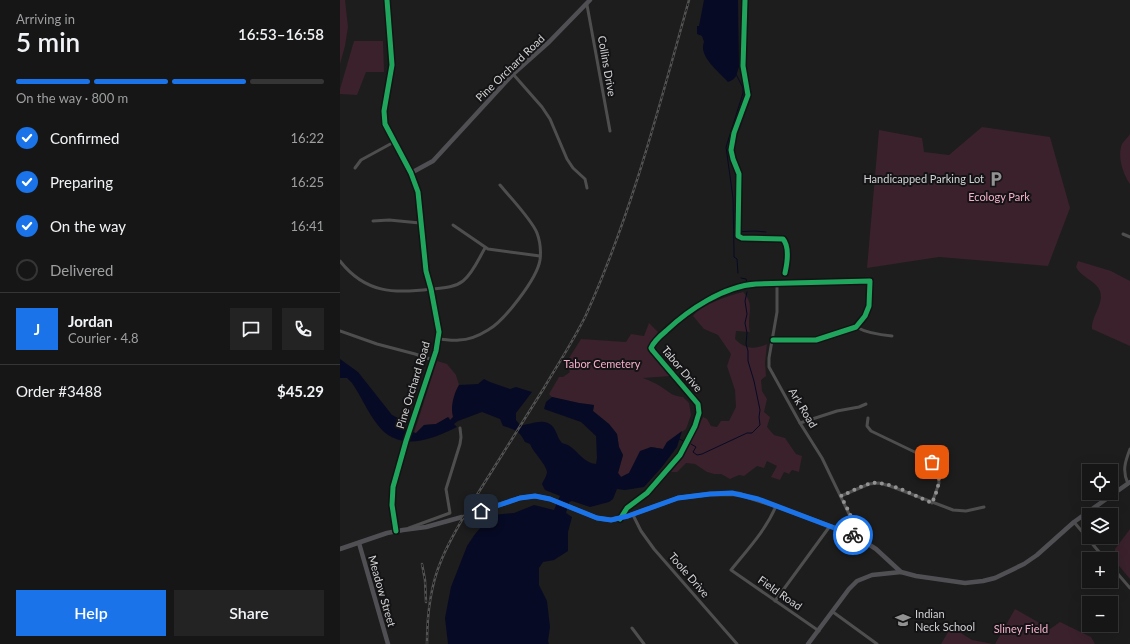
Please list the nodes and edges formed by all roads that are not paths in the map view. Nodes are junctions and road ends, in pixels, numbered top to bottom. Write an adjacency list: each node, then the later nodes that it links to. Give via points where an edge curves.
1 (387, 0): 6 (street, via 392,65 384,111 385,124)
2 (590, 0): 3 (street, Pine Orchard Road)
3 (587, 4): 4 (street, Pine Orchard Road); 5 (street, Collins Drive)
4 (513, 74): 8 (street, Pine Orchard Road, via 432,161); 10 (street, via 550,119 567,159 585,179)
5 (610, 132)
6 (394, 142): 7 (street, via 361,160); 8 (street)
7 (355, 168)
8 (411, 173): 12 (street, Pine Orchard Road, via 418,192)
9 (500, 184): 17 (street, via 537,233)
10 (587, 188)
11 (373, 221): 12 (street)
12 (420, 223): 20 (street, Pine Orchard Road)
13 (453, 225): 16 (street)
14 (1123, 234): 15 (street)
15 (1130, 237)
16 (485, 248): 17 (street); 20 (street, via 463,281 454,286)
17 (540, 256): 24 (street, via 534,275 510,312 498,323 460,340)
18 (340, 261): 20 (street, via 347,271 378,289 400,292)
19 (777, 284): 21 (street, Tabor Drive, via 870,281 869,306); 25 (street, Ark Road, via 777,312); 40 (street, Tabor Drive, via 751,284 707,300 668,329 653,344 653,351 698,404 699,413 680,455 647,493 627,508)
20 (431, 289): 24 (street, Pine Orchard Road)
21 (856, 327): 23 (street, via 863,331); 25 (street, via 816,340)
22 (340, 331): 26 (street)
23 (892, 336)
24 (438, 339): 26 (street, Pine Orchard Road)
25 (772, 340): 29 (street, Ark Road, via 769,367)
26 (433, 360): 44 (street, Pine Orchard Road, via 392,492 392,512)
27 (866, 404): 29 (street)
28 (868, 418): 34 (street, via 867,426 871,431 935,465 939,483)
29 (800, 424): 33 (street, Ark Road, via 822,458)
30 (460, 428): 43 (street, via 460,444 446,489 450,513)
31 (1130, 449): 32 (street, via 1124,464 1124,475)
32 (1129, 483): 41 (street)
33 (841, 496): 34 (street, via 869,484 879,483); 45 (street, Ark Road, via 853,524)
34 (932, 503): 36 (street, via 961,512)
35 (776, 506): 38 (street, via 739,494 714,493 672,499); 42 (street); 52 (street, Field Road, via 759,535 731,570)
36 (984, 506)
37 (469, 515): 40 (street, via 524,497 535,496 556,501 602,519)
38 (633, 515): 40 (street); 58 (street, Toole Drive, via 647,540)
39 (462, 516): 43 (street, via 426,527)
40 (620, 519)
41 (1074, 522): 48 (street); 49 (street, via 1024,564 982,581 965,583)
42 (830, 526): 45 (street); 52 (street)
43 (403, 530): 44 (street)
44 (396, 531): 46 (street)
45 (854, 535): 49 (street, via 876,549)
46 (359, 543): 47 (street); 56 (street, Meadow Street)
47 (340, 549)
48 (1099, 552)
49 (901, 572): 53 (street, via 872,575 857,580)
50 (1118, 574): 51 (street)
51 (1130, 588)
52 (775, 601): 55 (street, Field Road)
53 (833, 612): 55 (street); 60 (street)
54 (632, 628): 57 (street)
55 (819, 631): 59 (street)
56 (388, 644)
57 (644, 644)
58 (737, 644)
59 (808, 644)
60 (877, 644)

